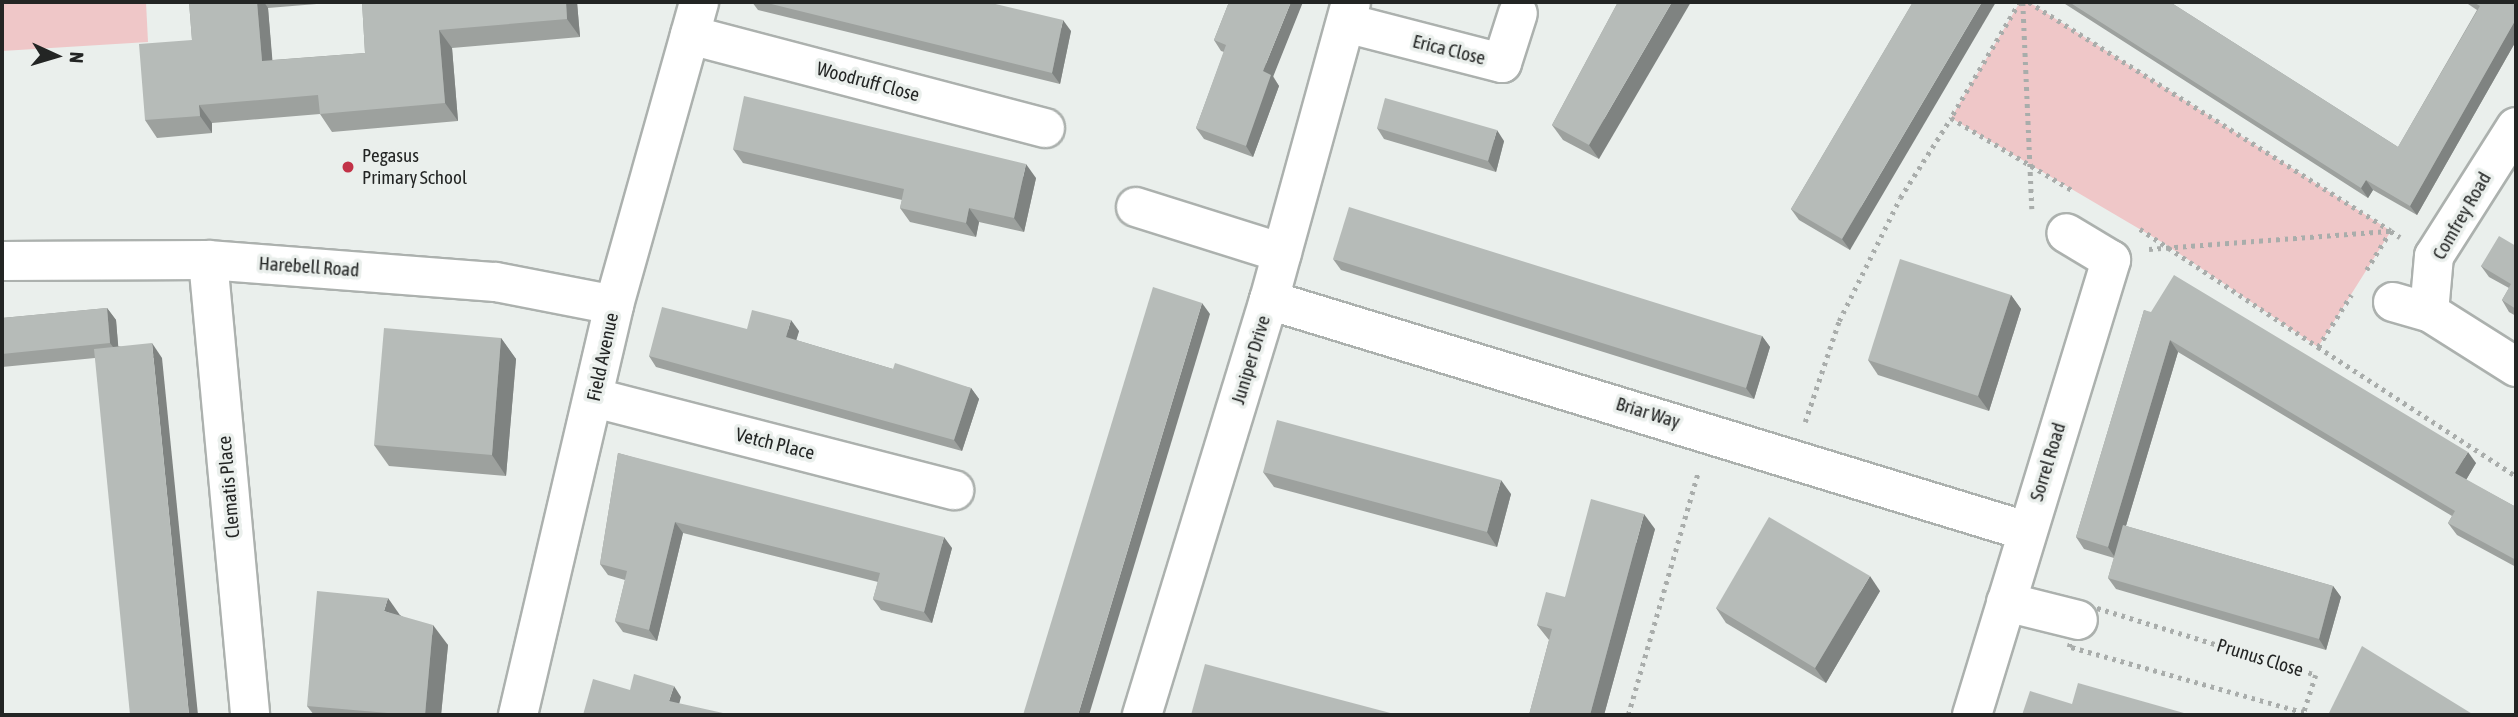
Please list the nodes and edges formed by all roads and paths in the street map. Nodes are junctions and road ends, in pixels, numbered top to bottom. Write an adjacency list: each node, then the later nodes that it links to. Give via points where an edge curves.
1 (2021, 2): 6 (path); 9 (path)
2 (2029, 2): 13 (path)
3 (1349, 13): 4 (street, Erica Close, via 1502,63); 16 (street, Juniper Drive)
4 (1518, 13)
5 (695, 18): 8 (street, Woodruff Close); 22 (street, Field Avenue)
6 (1951, 118): 9 (path); 27 (path, via 1900,198 1839,321)
7 (2516, 127): 17 (street, Comfrey Road)
8 (1045, 128)
9 (2032, 167): 10 (path); 14 (path, via 2032,229)
10 (2087, 199)
11 (1136, 207): 16 (street)
12 (2132, 224): 15 (path)
13 (2391, 231): 15 (path); 17 (path); 23 (path)
14 (2066, 233): 20 (street)
15 (2165, 244): 20 (path); 23 (path)
16 (1282, 253): 21 (street, Juniper Drive)
17 (2434, 257): 24 (street, Comfrey Road, via 2411,307)
18 (208, 260): 19 (street, Harebell Road); 22 (street, Harebell Road, via 496,282); 34 (street, Clematis Place)
19 (2, 261)
20 (2111, 261): 30 (street, Sorrel Road)
21 (1269, 300): 26 (street, Briar Way); 36 (street, Juniper Drive)
22 (614, 305): 25 (street, Field Avenue)
23 (2318, 347): 28 (path)
24 (2516, 367)
25 (595, 398): 29 (street, Vetch Place); 35 (street, Field Avenue)
26 (1710, 432): 27 (street, Briar Way); 37 (path)
27 (1793, 455): 30 (street, Briar Way)
28 (2516, 476)
29 (954, 490)
30 (2026, 531): 31 (street, Sorrel Road)
31 (2006, 602): 32 (street); 38 (street, Sorrel Road)
32 (2078, 620): 33 (path, Prunus Close, via 2069,647); 33 (path, Prunus Close, via 2081,603 2316,675)
33 (2306, 714)
34 (250, 715)
35 (518, 715)
36 (1142, 715)
37 (1628, 715)
38 (1972, 715)

